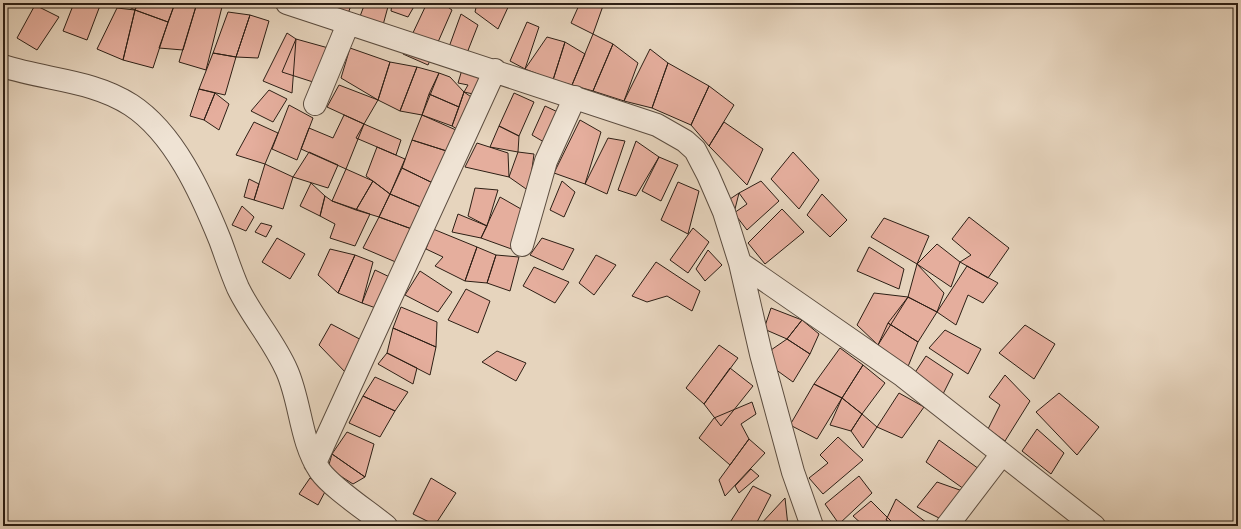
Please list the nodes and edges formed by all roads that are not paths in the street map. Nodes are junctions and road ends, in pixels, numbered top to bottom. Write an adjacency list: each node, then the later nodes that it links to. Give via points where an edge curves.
1 (287, 3): 2 (street)
2 (348, 24): 4 (street); 6 (street)
3 (3, 66): 10 (street, via 104,91 141,112 168,138 185,165 219,238 238,287 287,371 307,446)
4 (495, 70): 5 (street); 10 (street)
5 (575, 98): 7 (street, via 546,161); 8 (street, via 657,125 685,140 695,150 708,175 724,212)
6 (315, 104)
7 (522, 245)
8 (740, 263): 9 (street, via 903,376); 12 (street, via 761,354 800,493)
9 (1002, 454): 13 (street); 14 (street)
10 (315, 463): 11 (street, via 327,479)
11 (386, 526)
12 (812, 526)
13 (947, 526)
14 (1094, 526)

